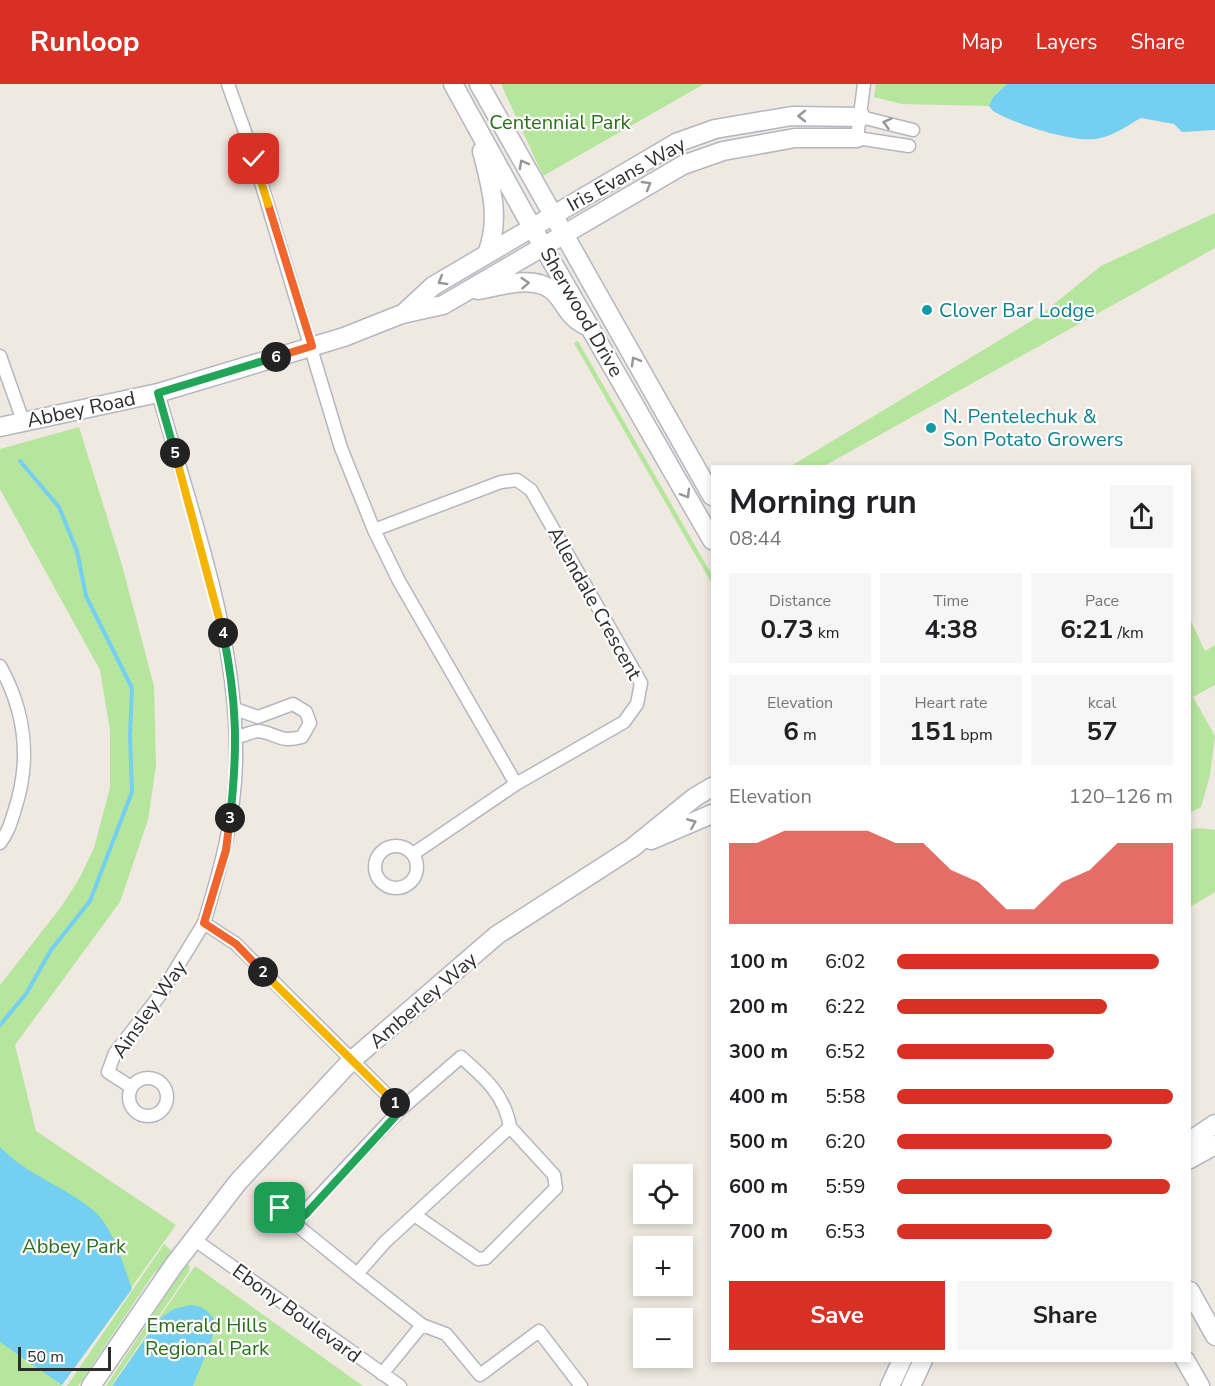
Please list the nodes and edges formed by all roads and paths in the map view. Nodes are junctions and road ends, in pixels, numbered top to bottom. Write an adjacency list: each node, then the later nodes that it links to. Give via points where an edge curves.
1 (228, 84): 18 (street)
2 (453, 84): 6 (street, Sherwood Drive)
3 (479, 84): 10 (street, Sherwood Drive, one-way to 3)
4 (864, 84): 5 (street)
5 (861, 117): 7 (street, Iris Evans Way, one-way to 5); 8 (street); 10 (street, Iris Evans Way, one-way to 10, via 792,116 715,129 676,143)
6 (475, 124): 11 (street, Sherwood Drive); 14 (street, via 494,197 495,222)
7 (913, 130)
8 (857, 138): 9 (street, Iris Evans Way); 12 (street, Iris Evans Way, one-way to 8, via 683,165 723,151 795,138)
9 (909, 146)
10 (552, 215): 11 (street, Abbey Road); 12 (street, Sherwood Drive)
11 (532, 227): 13 (street, Sherwood Drive); 14 (street, Abbey Road)
12 (563, 234): 13 (street, Abbey Road); 23 (street, Sherwood Drive, one-way to 12)
13 (544, 246): 15 (street, Abbey Road); 17 (street, Sherwood Drive)
14 (487, 254): 16 (street, Abbey Road, one-way to 16, via 434,286)
15 (468, 291): 16 (street, Abbey Road, via 443,305); 17 (street, one-way to 17, via 527,282 542,284 554,292 570,317)
16 (402, 314): 18 (street, Abbey Road)
17 (591, 328): 25 (street, Sherwood Drive, one-way to 25)
18 (312, 346): 20 (street, Abbey Road); 24 (street, via 341,448)
19 (0, 356): 21 (street)
20 (158, 393): 21 (street, Abbey Road); 27 (street, Ainsley Way, via 217,601)
21 (23, 421): 22 (street, Abbey Road)
22 (0, 427)
23 (711, 494)
24 (374, 530): 29 (street, via 399,581); 29 (street, Allendale Crescent, via 501,482 517,480 531,490 641,683 636,704 624,722)
25 (711, 538)
26 (0, 666): 32 (street, via 12,687 23,723 24,781 7,834)
27 (235, 709): 28 (street, Ainsley Way); 28 (street, via 258,717 293,704 306,712 310,723 302,737 292,740 258,731)
28 (236, 738): 35 (street, Ainsley Way, via 226,850)
29 (516, 784): 34 (street)
30 (711, 788): 33 (street, Amberley Way)
31 (711, 814): 33 (street, Amberley Way, one-way to 31)
32 (0, 843)
33 (632, 848): 36 (street, Amberley Way, via 497,935)
34 (413, 854)
35 (204, 923): 36 (street, via 236,944); 37 (street, Ainsley Way, via 160,995 115,1053 108,1072)
36 (351, 1061): 38 (street); 48 (street, Amberley Way, via 238,1182)
37 (131, 1087)
38 (402, 1109): 41 (street, via 461,1058 491,1083); 47 (street)
39 (1215, 1114): 40 (street)
40 (1198, 1125): 42 (street)
41 (510, 1126): 46 (street); 46 (street, via 554,1175 556,1188 486,1258 478,1259)
42 (1191, 1139)
43 (1215, 1145): 44 (street)
44 (1191, 1158)
45 (268, 1198): 47 (street)
46 (416, 1216): 49 (street, via 385,1242)
47 (294, 1223): 49 (street)
48 (195, 1240): 58 (street, Ebony Boulevard); 59 (street, Amberley Way)
49 (357, 1274): 52 (street)
50 (1191, 1293): 53 (street)
51 (1191, 1319): 54 (street, via 1201,1335)
52 (422, 1325): 58 (street); 61 (street, via 446,1334 480,1375 539,1331)
53 (1215, 1336)
54 (1215, 1345)
55 (901, 1362): 62 (street)
56 (922, 1362): 63 (street)
57 (1186, 1362): 64 (street)
58 (382, 1374): 60 (street, Ebony Boulevard)
59 (91, 1386)
60 (400, 1386)
61 (580, 1386)
62 (890, 1386)
63 (911, 1386)
64 (1200, 1386)

